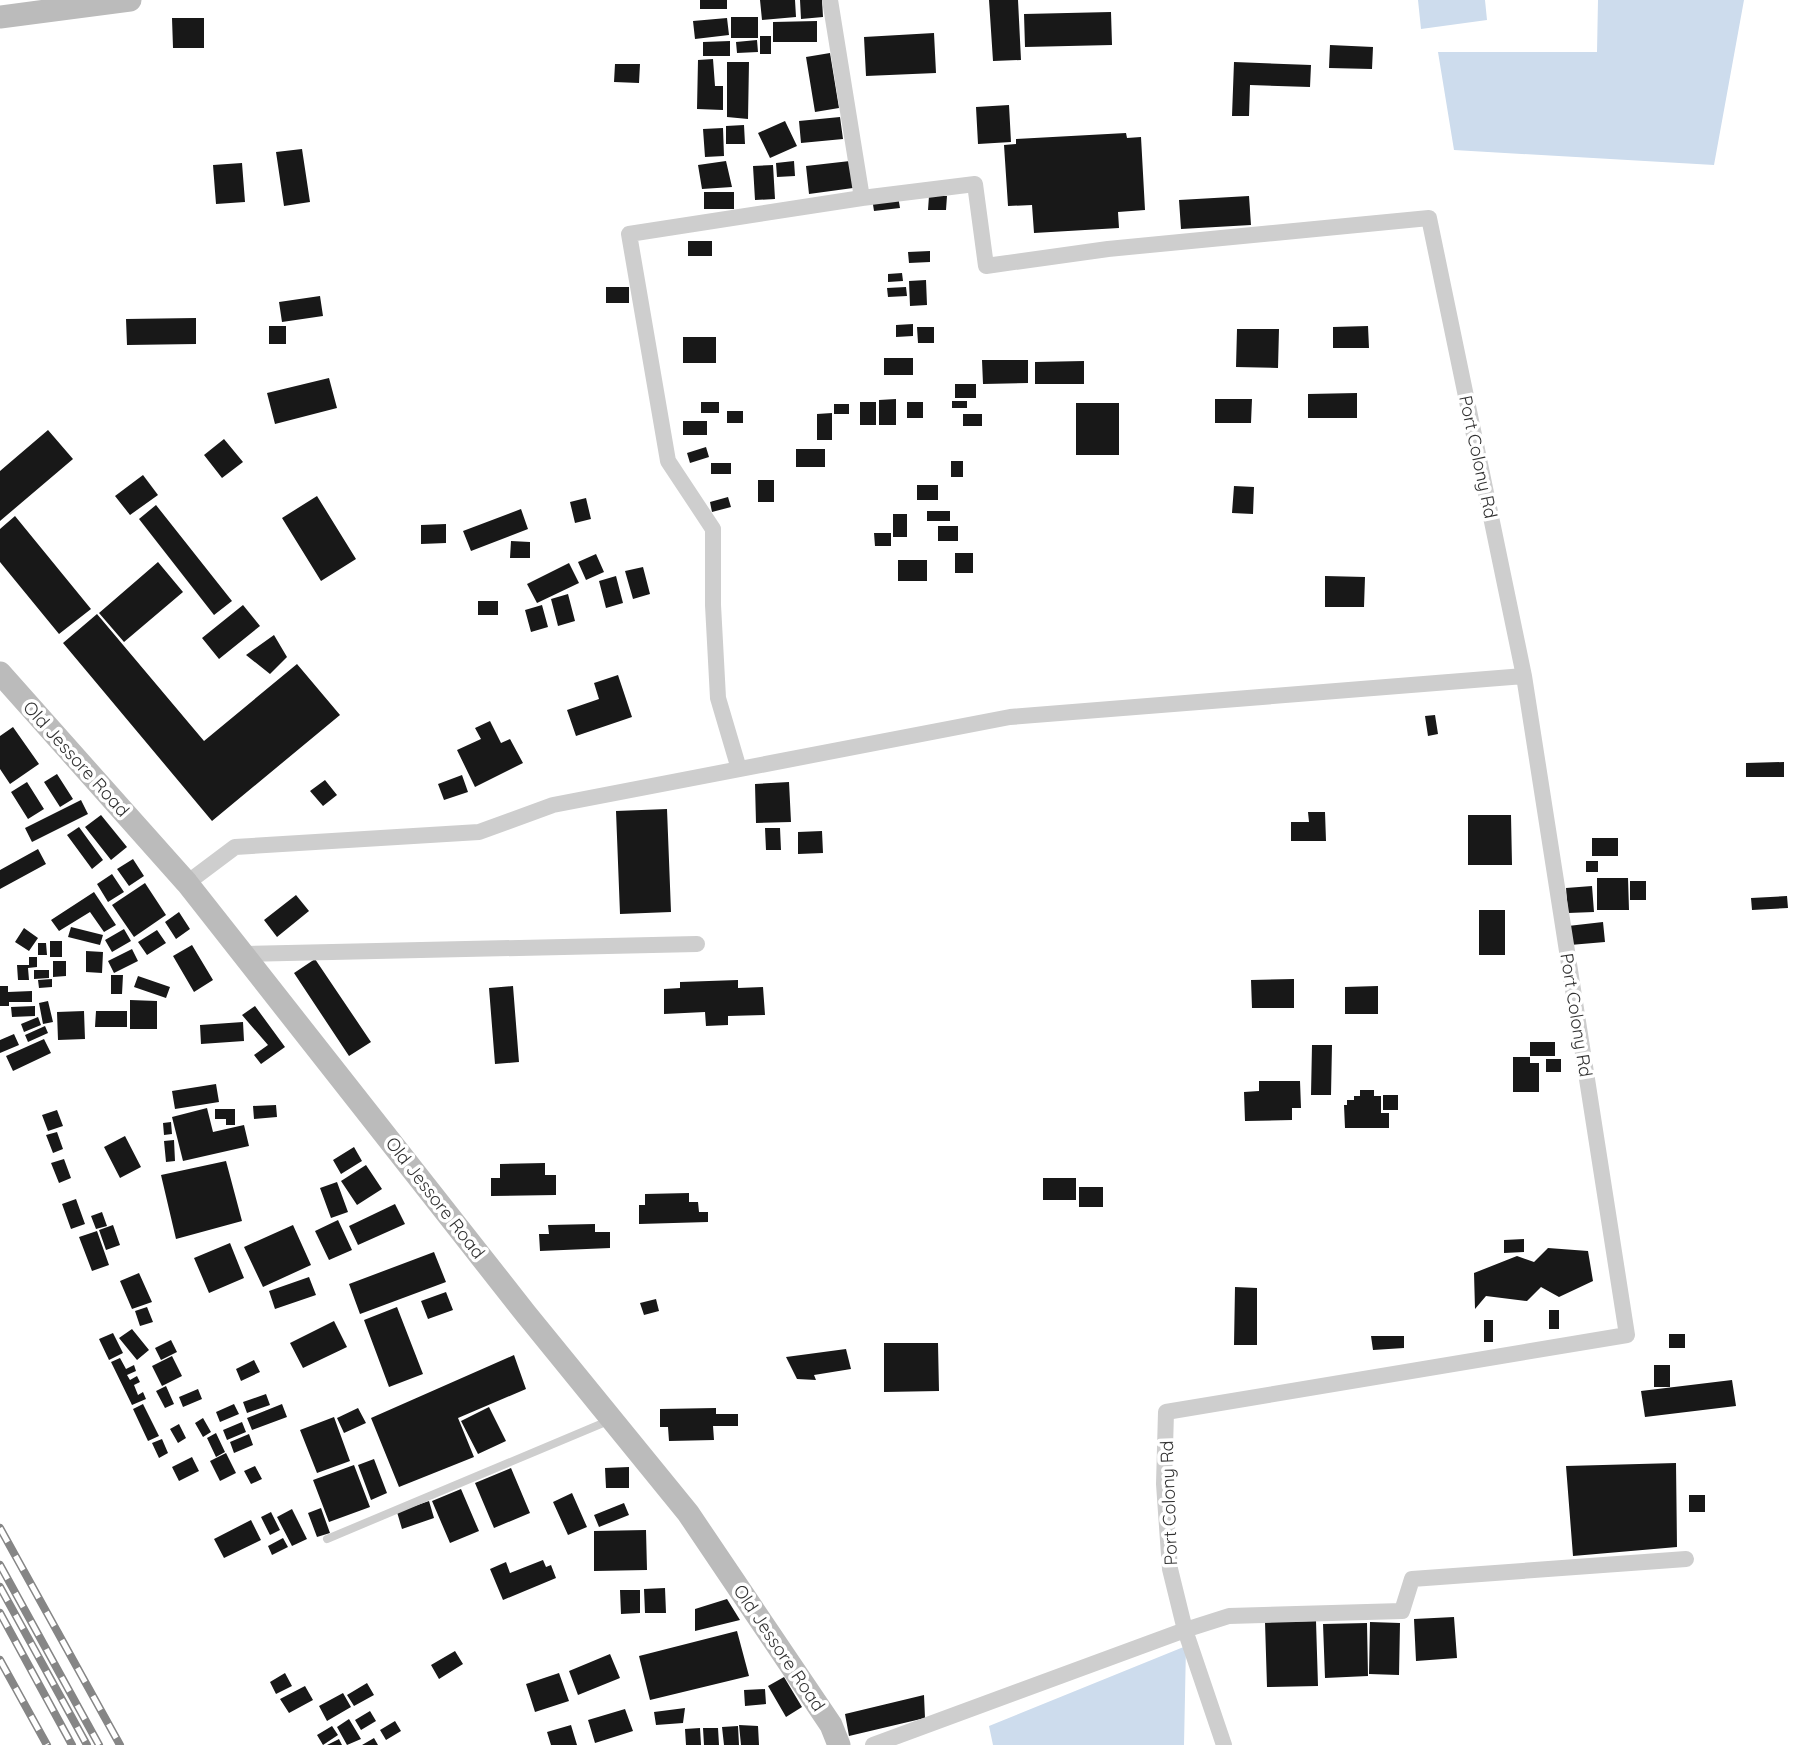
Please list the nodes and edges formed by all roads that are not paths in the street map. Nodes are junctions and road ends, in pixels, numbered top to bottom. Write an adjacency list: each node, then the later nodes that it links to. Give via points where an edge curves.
1 (130, 0): 3 (main road)
2 (830, 0): 5 (street)
3 (31, 6): 4 (main road)
4 (0, 17)
5 (862, 198): 7 (street, Port Colony Rd, via 975,184 986,267 1108,249 1429,218); 8 (street, via 629,234 668,461 713,529 718,698)
6 (0, 673): 9 (main road, Old Jessore Road)
7 (1524, 676): 8 (street, via 1010,717); 15 (street, Port Colony Rd, via 1627,1335 1166,1412 1164,1485 1170,1569)
8 (739, 769): 9 (street, via 552,805 479,832 235,847)
9 (187, 883): 11 (main road, Old Jessore Road)
10 (696, 944): 11 (street)
11 (243, 954): 12 (main road, Old Jessore Road)
12 (612, 1420): 13 (lane); 16 (main road, Old Jessore Road, via 688,1513 831,1725)
13 (327, 1539)
14 (1686, 1559): 15 (street, via 1412,1579 1402,1611 1229,1616)
15 (1185, 1630): 17 (street); 18 (street, Port Colony Rd)
16 (839, 1745)
17 (873, 1745)
18 (1224, 1745)

